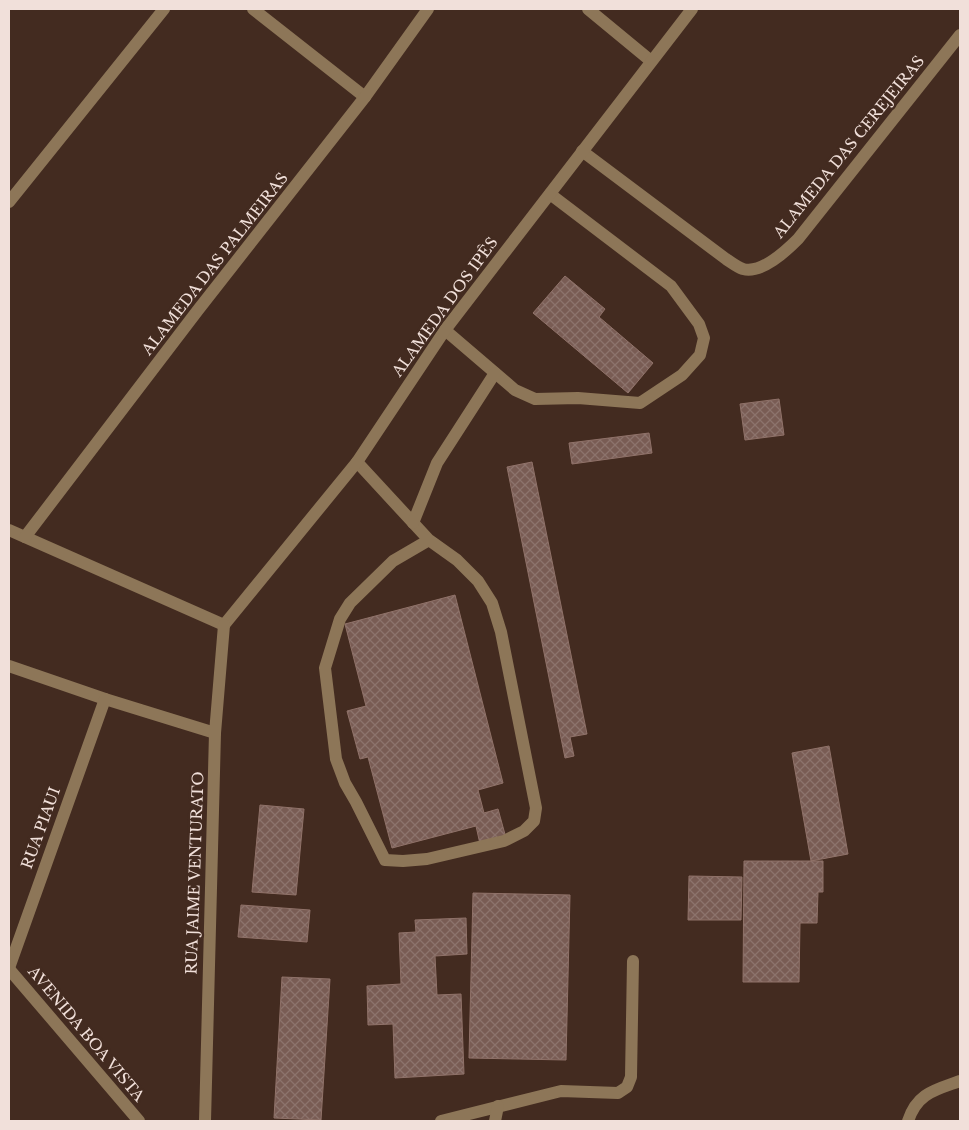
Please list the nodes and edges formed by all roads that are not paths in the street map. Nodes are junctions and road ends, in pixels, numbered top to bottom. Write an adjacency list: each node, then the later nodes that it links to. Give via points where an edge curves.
1 (164, 9): 11 (street)
2 (253, 9): 8 (street)
3 (428, 9): 8 (street, ALAMEDA DAS PALMEIRAS)
4 (588, 9): 7 (street)
5 (692, 9): 7 (street, ALAMEDA DOS IPÊS)
6 (960, 35): 9 (street, ALAMEDA DAS CEREJEIRAS, via 798,239 779,257 760,267 744,269 726,259)
7 (651, 61): 9 (street, ALAMEDA DOS IPÊS)
8 (365, 97): 17 (street, ALAMEDA DAS PALMEIRAS)
9 (582, 151): 10 (street, ALAMEDA DOS IPÊS)
10 (550, 194): 12 (street, ALAMEDA DOS IPÊS); 13 (street, via 671,286 699,324 704,338 700,355 682,375 640,403 578,398 535,399 515,390)
11 (9, 202)
12 (444, 330): 13 (street); 14 (street, ALAMEDA DOS IPÊS)
13 (495, 373): 15 (street, via 437,464)
14 (357, 462): 15 (street); 19 (street, ALAMEDA DOS IPÊS)
15 (413, 523): 18 (street)
16 (9, 530): 17 (street)
17 (25, 537): 19 (street)
18 (429, 540): 18 (street, via 394,561 350,603 340,619 325,668 336,759 345,783 386,860 404,862 504,841 524,831 534,820 536,808 501,632 492,603 457,560)
19 (224, 625): 22 (street, RUA JAIME VENTURATO)
20 (9, 666): 21 (street)
21 (104, 699): 22 (street); 24 (street, RUA PIAUI)
22 (215, 733): 28 (street, RUA JAIME VENTURATO)
23 (633, 961): 26 (street, via 631,1077 627,1087 618,1092 561,1091)
24 (9, 968): 27 (street, AVENIDA BOA VISTA)
25 (960, 1081): 31 (street, via 927,1093 912,1110)
26 (498, 1106): 29 (street); 30 (street)
27 (139, 1121)
28 (205, 1121)
29 (441, 1121)
30 (495, 1121)
31 (908, 1121)

